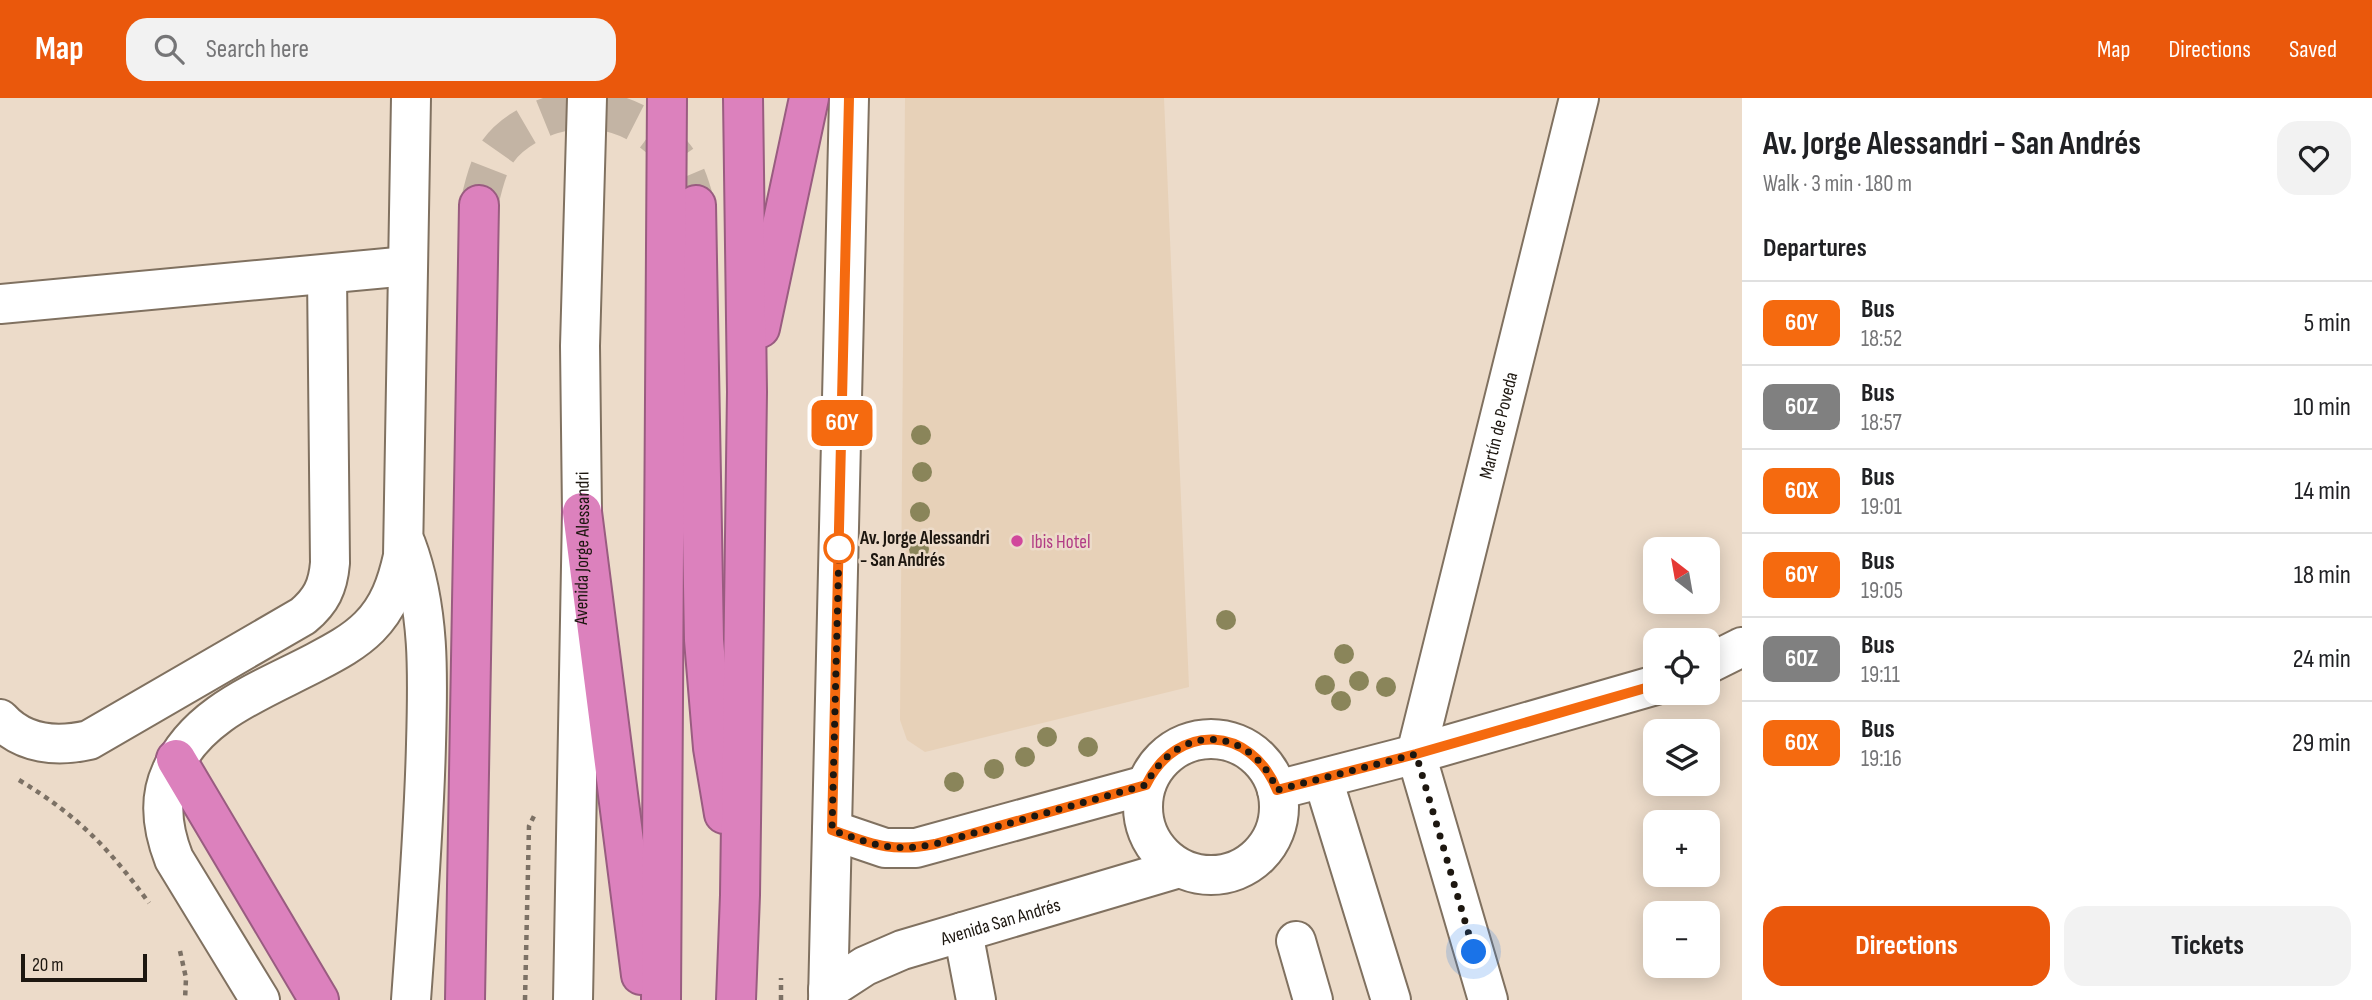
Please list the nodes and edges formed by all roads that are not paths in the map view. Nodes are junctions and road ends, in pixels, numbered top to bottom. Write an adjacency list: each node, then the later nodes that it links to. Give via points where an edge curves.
1 (411, 98): 10 (street)
2 (587, 98): 14 (street, Avenida Jorge Alessandri, via 580,346)
3 (667, 98): 41 (highway)
4 (743, 98): 13 (highway)
5 (809, 98): 13 (highway)
6 (849, 98): 27 (street)
7 (1579, 98): 22 (street, Martín de Poveda)
8 (479, 205): 34 (highway)
9 (695, 205): 29 (highway, via 704,640 713,748)
10 (408, 266): 11 (street); 15 (street)
11 (327, 274): 12 (street); 21 (street, via 330,564 327,586 315,606 89,740 56,745 39,742)
12 (0, 304)
13 (747, 392): 29 (highway)
14 (582, 512): 39 (street, Avenida Jorge Alessandri); 40 (highway)
15 (403, 535): 23 (street, via 399,577 391,597 368,628 338,651 213,718); 38 (street, via 421,593 428,697)
16 (1742, 647): 17 (street)
17 (1720, 658)
18 (1720, 677): 19 (street)
19 (1742, 679)
20 (1643, 689): 22 (street)
21 (0, 719)
22 (1416, 754): 24 (street); 46 (street)
23 (176, 759): 32 (street, via 164,795 166,838 184,878); 37 (highway)
24 (1323, 779): 26 (street); 45 (street)
25 (1146, 785): 26 (street, via 1171,752 1198,740 1215,739 1232,742 1261,760); 27 (street, via 916,848 885,848); 28 (street, via 1143,817 1147,833 1166,859)
26 (1277, 790): 28 (street, via 1276,829 1254,861 1217,875)
27 (832, 830): 33 (street)
28 (1179, 868): 30 (street, Avenida San Andrés)
29 (740, 895): 42 (highway)
30 (963, 932): 33 (street, Avenida San Andrés, via 883,957 846,977); 43 (street)
31 (1296, 941): 44 (street)
32 (236, 961): 35 (street); 36 (street)
33 (828, 995)
34 (465, 999)
35 (231, 1000)
36 (260, 1000)
37 (319, 1000)
38 (411, 1000)
39 (573, 1000)
40 (645, 1000)
41 (661, 1000)
42 (736, 1000)
43 (976, 1000)
44 (1313, 1000)
45 (1391, 1000)
46 (1488, 1000)

